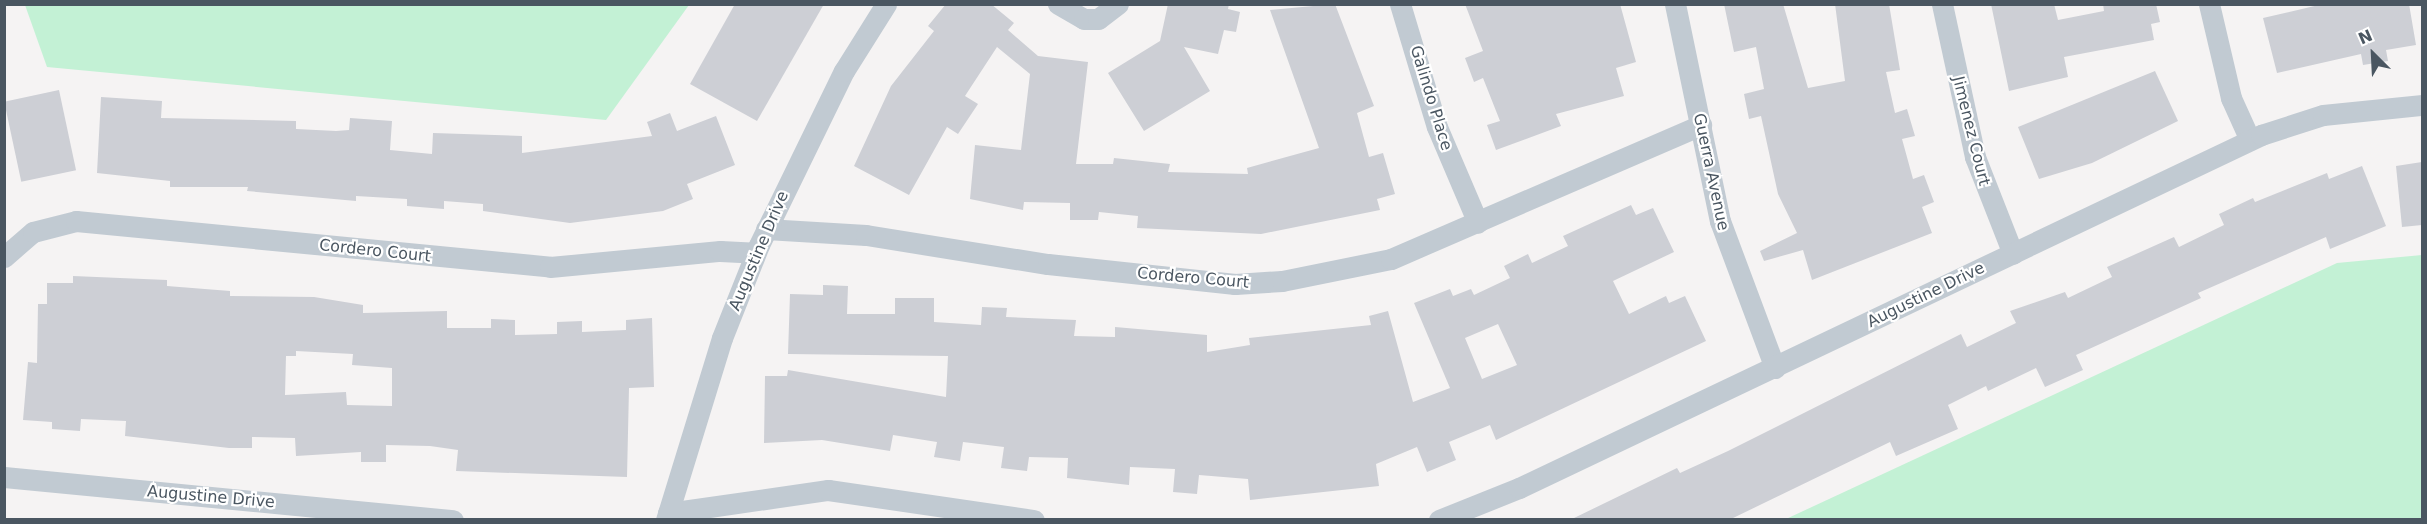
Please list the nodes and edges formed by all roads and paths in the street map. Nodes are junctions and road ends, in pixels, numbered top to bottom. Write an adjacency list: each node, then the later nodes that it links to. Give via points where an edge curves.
1 (886, 4): 12 (street, Augustine Drive, via 844,70)
2 (1058, 4): 3 (street, via 1084,19 1098,19)
3 (1118, 4)
4 (1400, 4): 11 (street, Galindo Place, via 1437,127)
5 (1675, 4): 9 (street, Guerra Avenue)
6 (1942, 4): 14 (street, Jimenez Court, via 1975,157)
7 (2209, 4): 10 (street, via 2231,98)
8 (2422, 105): 10 (street, Augustine Drive, via 2323,115)
9 (1701, 125): 11 (street, Cordero Court); 16 (street, Guerra Avenue, via 1736,274)
10 (2250, 140): 14 (street, Augustine Drive)
11 (1478, 223): 12 (street, Cordero Court, via 1391,259 1336,273 1235,284 1048,264 866,235)
12 (766, 229): 13 (street, Augustine Drive)
13 (755, 253): 15 (street, Cordero Court, via 720,251 549,267 76,221 33,232); 18 (street, Augustine Drive)
14 (2013, 254): 16 (street, Augustine Drive)
15 (4, 256)
16 (1775, 368): 21 (street, Augustine Drive)
17 (4, 477): 19 (street, Augustine Drive)
18 (667, 516): 20 (street, Augustine Drive, via 828,489)
19 (453, 519)
20 (1034, 519)
21 (1439, 519)

